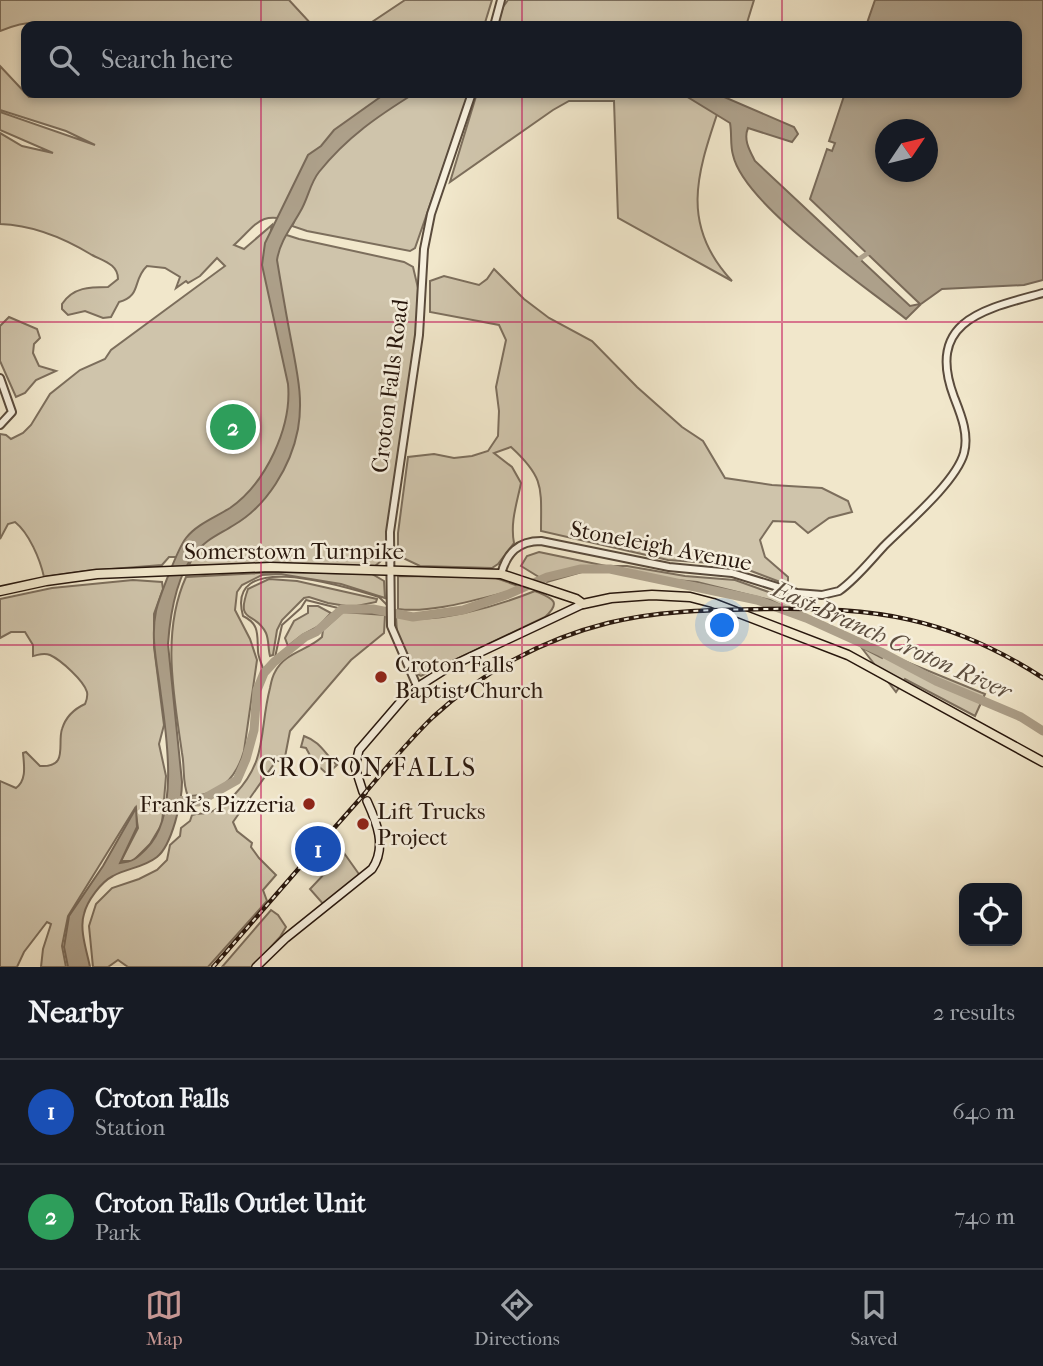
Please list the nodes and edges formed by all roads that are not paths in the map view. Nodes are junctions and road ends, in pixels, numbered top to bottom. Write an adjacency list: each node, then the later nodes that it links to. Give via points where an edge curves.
1 (502, 0): 2 (street)
2 (496, 21)
3 (470, 98): 7 (street, Croton Falls Road, via 422,258 419,335 393,506)
4 (1043, 293): 8 (street, Stoneleigh Avenue, via 984,310 961,326 949,348 946,366 965,429 960,463 934,496 843,588 829,595 780,590 732,573 668,568 541,541 513,550)
5 (0, 378): 6 (street, via 12,412)
6 (0, 425)
7 (389, 570): 8 (main road, Somerstown Turnpike); 9 (main road, Somerstown Turnpike, via 167,570 80,576); 11 (street, Croton Falls Road, via 391,626)
8 (501, 574): 10 (main road, Somerstown Turnpike)
9 (0, 591)
10 (583, 604): 11 (main road); 12 (main road, via 652,595 702,600 832,648)
11 (417, 686): 13 (main road, via 359,750 355,767)
12 (1043, 762)
13 (363, 792)
14 (367, 801): 15 (main road, via 380,840 378,858 368,874 286,937)
15 (256, 967)

